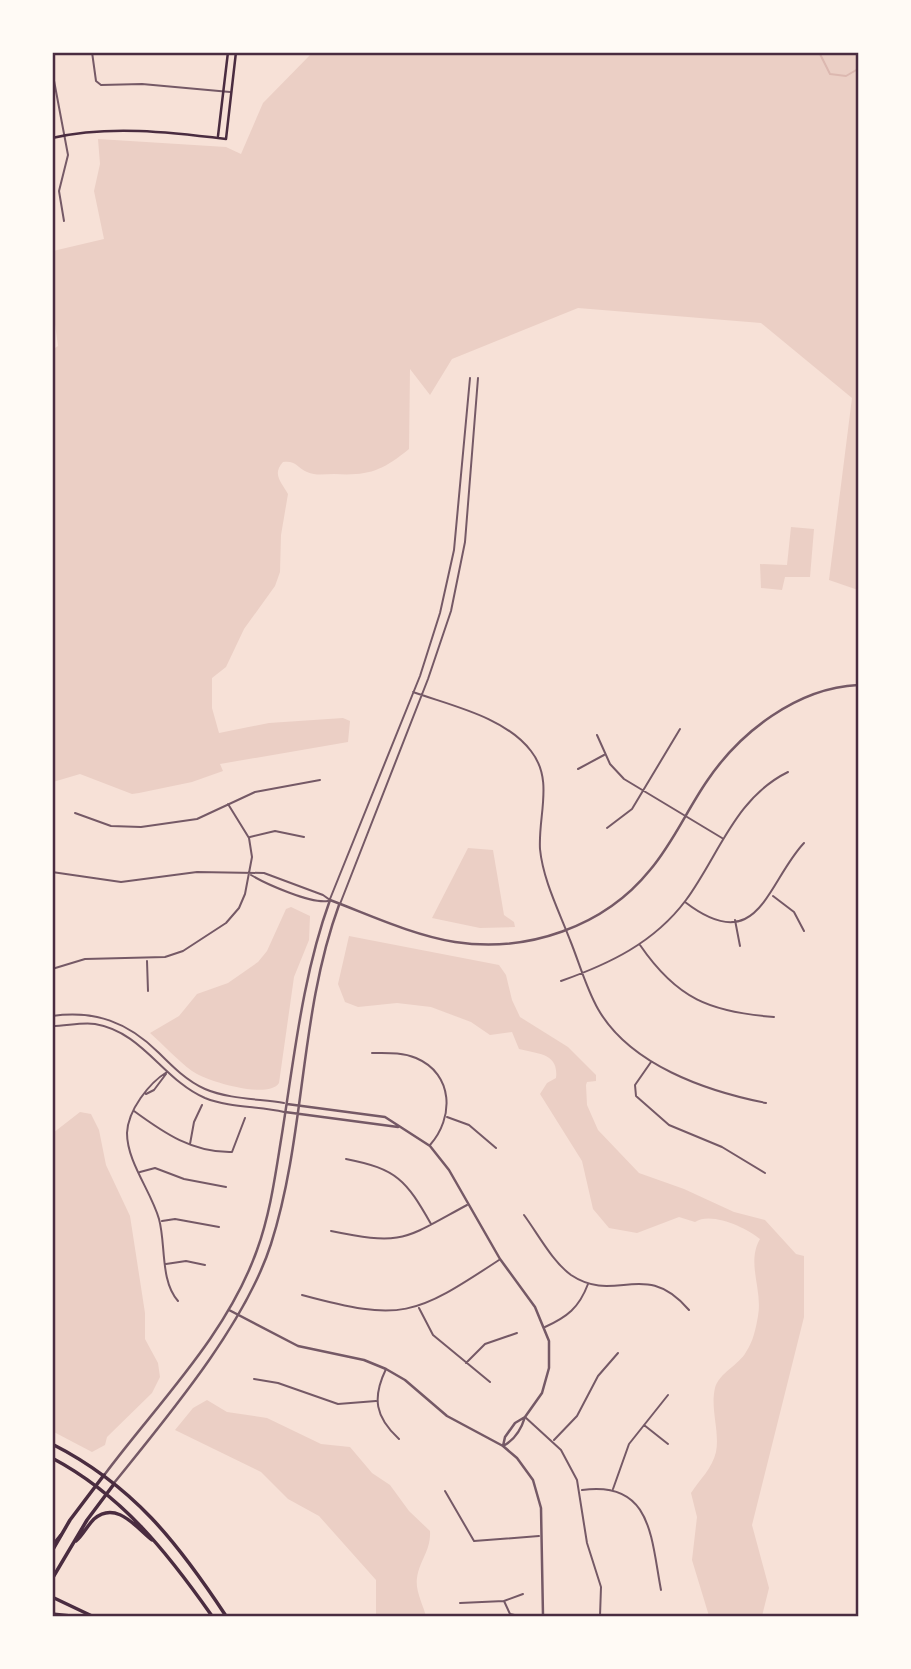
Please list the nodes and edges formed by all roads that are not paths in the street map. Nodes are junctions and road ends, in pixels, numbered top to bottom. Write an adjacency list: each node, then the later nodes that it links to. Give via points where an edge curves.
1 (92, 52): 5 (street, via 99,84)
2 (228, 52): 5 (main road)
3 (236, 52): 6 (main road)
4 (52, 70): 7 (street)
5 (223, 92): 6 (street); 9 (main road)
6 (231, 93): 9 (main road, via 226,139)
7 (65, 136): 8 (main road); 9 (main road, via 155,131); 10 (street, via 68,155 59,191)
8 (52, 138)
9 (218, 138)
10 (64, 221)
11 (470, 378): 14 (street, via 453,559 436,631)
12 (478, 378): 15 (street, via 461,570 445,632)
13 (859, 685): 25 (street, via 803,700 754,729 718,765)
14 (413, 692): 15 (street); 34 (street)
15 (421, 695): 36 (street); 38 (street, via 503,726 533,752 545,791 542,859)
16 (680, 729): 22 (street)
17 (597, 735): 18 (street)
18 (605, 755): 19 (street); 22 (street, via 616,771)
19 (578, 769)
20 (788, 772): 29 (street, via 755,794)
21 (320, 780): 23 (street, via 255,792)
22 (643, 791): 25 (street); 26 (street, via 632,809)
23 (228, 804): 24 (street, via 197,819 141,827 111,826); 28 (street)
24 (75, 813)
25 (686, 816): 29 (street); 38 (street, via 634,887 600,913)
26 (607, 828)
27 (303, 837): 28 (street, via 275,831)
28 (249, 838): 32 (street)
29 (723, 839): 35 (street)
30 (804, 844): 33 (street)
31 (52, 872): 32 (street, via 121,882 197,872)
32 (250, 874): 34 (street, via 274,876); 34 (street, via 321,902); 42 (street, via 239,908 226,923 174,955)
33 (772, 895): 37 (street, via 753,914); 39 (street, via 789,908)
34 (330, 900): 36 (street); 56 (street, via 316,944)
35 (685, 902): 37 (street, via 706,916); 40 (street)
36 (340, 904): 38 (street, via 426,935 469,943 520,943); 58 (street, via 326,947)
37 (735, 920): 41 (street)
38 (566, 930): 44 (street)
39 (804, 931)
40 (640, 944): 44 (street); 48 (street, via 667,979 699,1002 726,1012)
41 (740, 946)
42 (147, 960): 43 (street, via 85,959); 46 (street)
43 (52, 969)
44 (583, 973): 45 (street); 51 (street, via 607,1021 629,1046)
45 (561, 981)
46 (148, 991)
47 (52, 1016): 52 (street, via 79,1013 120,1023)
48 (774, 1017)
49 (52, 1026): 53 (street, via 89,1023 113,1029 139,1044)
50 (372, 1053): 62 (street, via 407,1054 431,1068 445,1091)
51 (651, 1061): 55 (street, via 733,1095); 70 (street, via 635,1085 636,1096 669,1125 722,1147)
52 (173, 1066): 53 (street); 56 (street, via 207,1090)
53 (168, 1071): 54 (street, via 154,1090); 54 (street, via 149,1085); 60 (street, via 205,1098)
54 (145, 1094): 59 (street)
55 (766, 1103)
56 (287, 1104): 58 (street); 60 (street)
57 (202, 1105): 65 (street)
58 (297, 1106): 61 (street); 64 (street, via 380,1116)
59 (134, 1111): 65 (street, via 170,1137); 69 (street, via 127,1135)
60 (285, 1112): 61 (street); 85 (street, via 266,1221 250,1269)
61 (296, 1114): 64 (street); 87 (street, via 271,1242)
62 (447, 1116): 66 (street); 67 (street, via 470,1125)
63 (245, 1118): 65 (street, via 232,1152)
64 (398, 1127): 66 (street)
65 (190, 1144)
66 (430, 1146): 72 (street)
67 (496, 1148)
68 (346, 1159): 75 (street, via 396,1174 411,1189)
69 (140, 1172): 71 (street, via 155,1168); 74 (street)
70 (765, 1173)
71 (226, 1187)
72 (468, 1204): 75 (street); 78 (street)
73 (524, 1215): 81 (street, via 564,1269)
74 (160, 1222): 76 (street, via 175,1219); 79 (street)
75 (431, 1224): 77 (street, via 389,1241)
76 (219, 1227)
77 (331, 1231)
78 (500, 1259): 84 (street); 88 (street)
79 (166, 1264): 80 (street); 83 (street, via 169,1289)
80 (205, 1265)
81 (589, 1283): 86 (street, via 604,1287 654,1284 671,1292); 88 (street, via 571,1313)
82 (302, 1295): 84 (street, via 373,1312)
83 (178, 1301)
84 (419, 1307): 91 (street, via 433,1335)
85 (229, 1310): 87 (street); 105 (street)
86 (689, 1310)
87 (238, 1316): 92 (street, via 298,1346); 106 (street)
88 (545, 1327): 97 (street, via 550,1356 546,1381)
89 (517, 1333): 91 (street, via 485,1344)
90 (618, 1353): 100 (street, via 598,1376 577,1416)
91 (466, 1363): 94 (street)
92 (386, 1369): 96 (street); 103 (street, via 447,1416)
93 (254, 1380): 96 (street, via 278,1383 338,1404)
94 (490, 1382)
95 (668, 1395): 98 (street)
96 (376, 1401): 99 (street, via 385,1424)
97 (525, 1417): 100 (street); 103 (street, via 517,1435); 103 (street, via 515,1423)
98 (642, 1424): 102 (street); 109 (street, via 629,1444)
99 (399, 1439)
100 (554, 1440): 108 (street)
101 (52, 1444): 105 (main road)
102 (668, 1444)
103 (503, 1446): 112 (street, via 533,1480 541,1508)
104 (52, 1458): 107 (main road)
105 (104, 1475): 106 (main road); 107 (main road)
106 (114, 1483): 111 (main road); 127 (main road, via 169,1535)
107 (96, 1485): 111 (main road); 115 (main road)
108 (580, 1490): 109 (street); 130 (street, via 587,1543 602,1591)
109 (613, 1490): 117 (street, via 637,1505 649,1524)
110 (445, 1491): 112 (street, via 474,1541)
111 (107, 1493): 113 (main road); 114 (main road)
112 (541, 1535): 129 (street)
113 (157, 1543): 114 (main road, via 125,1517 110,1513 93,1520); 126 (main road)
114 (72, 1545): 116 (main road)
115 (52, 1548)
116 (52, 1579)
117 (661, 1590)
118 (523, 1594): 120 (street)
119 (52, 1597): 125 (main road)
120 (504, 1601): 121 (street); 123 (street)
121 (460, 1603)
122 (52, 1614): 124 (main road)
123 (510, 1615): 128 (street)
124 (71, 1616)
125 (92, 1616)
126 (212, 1616)
127 (226, 1616)
128 (519, 1616)
129 (543, 1616)
130 (600, 1616)

